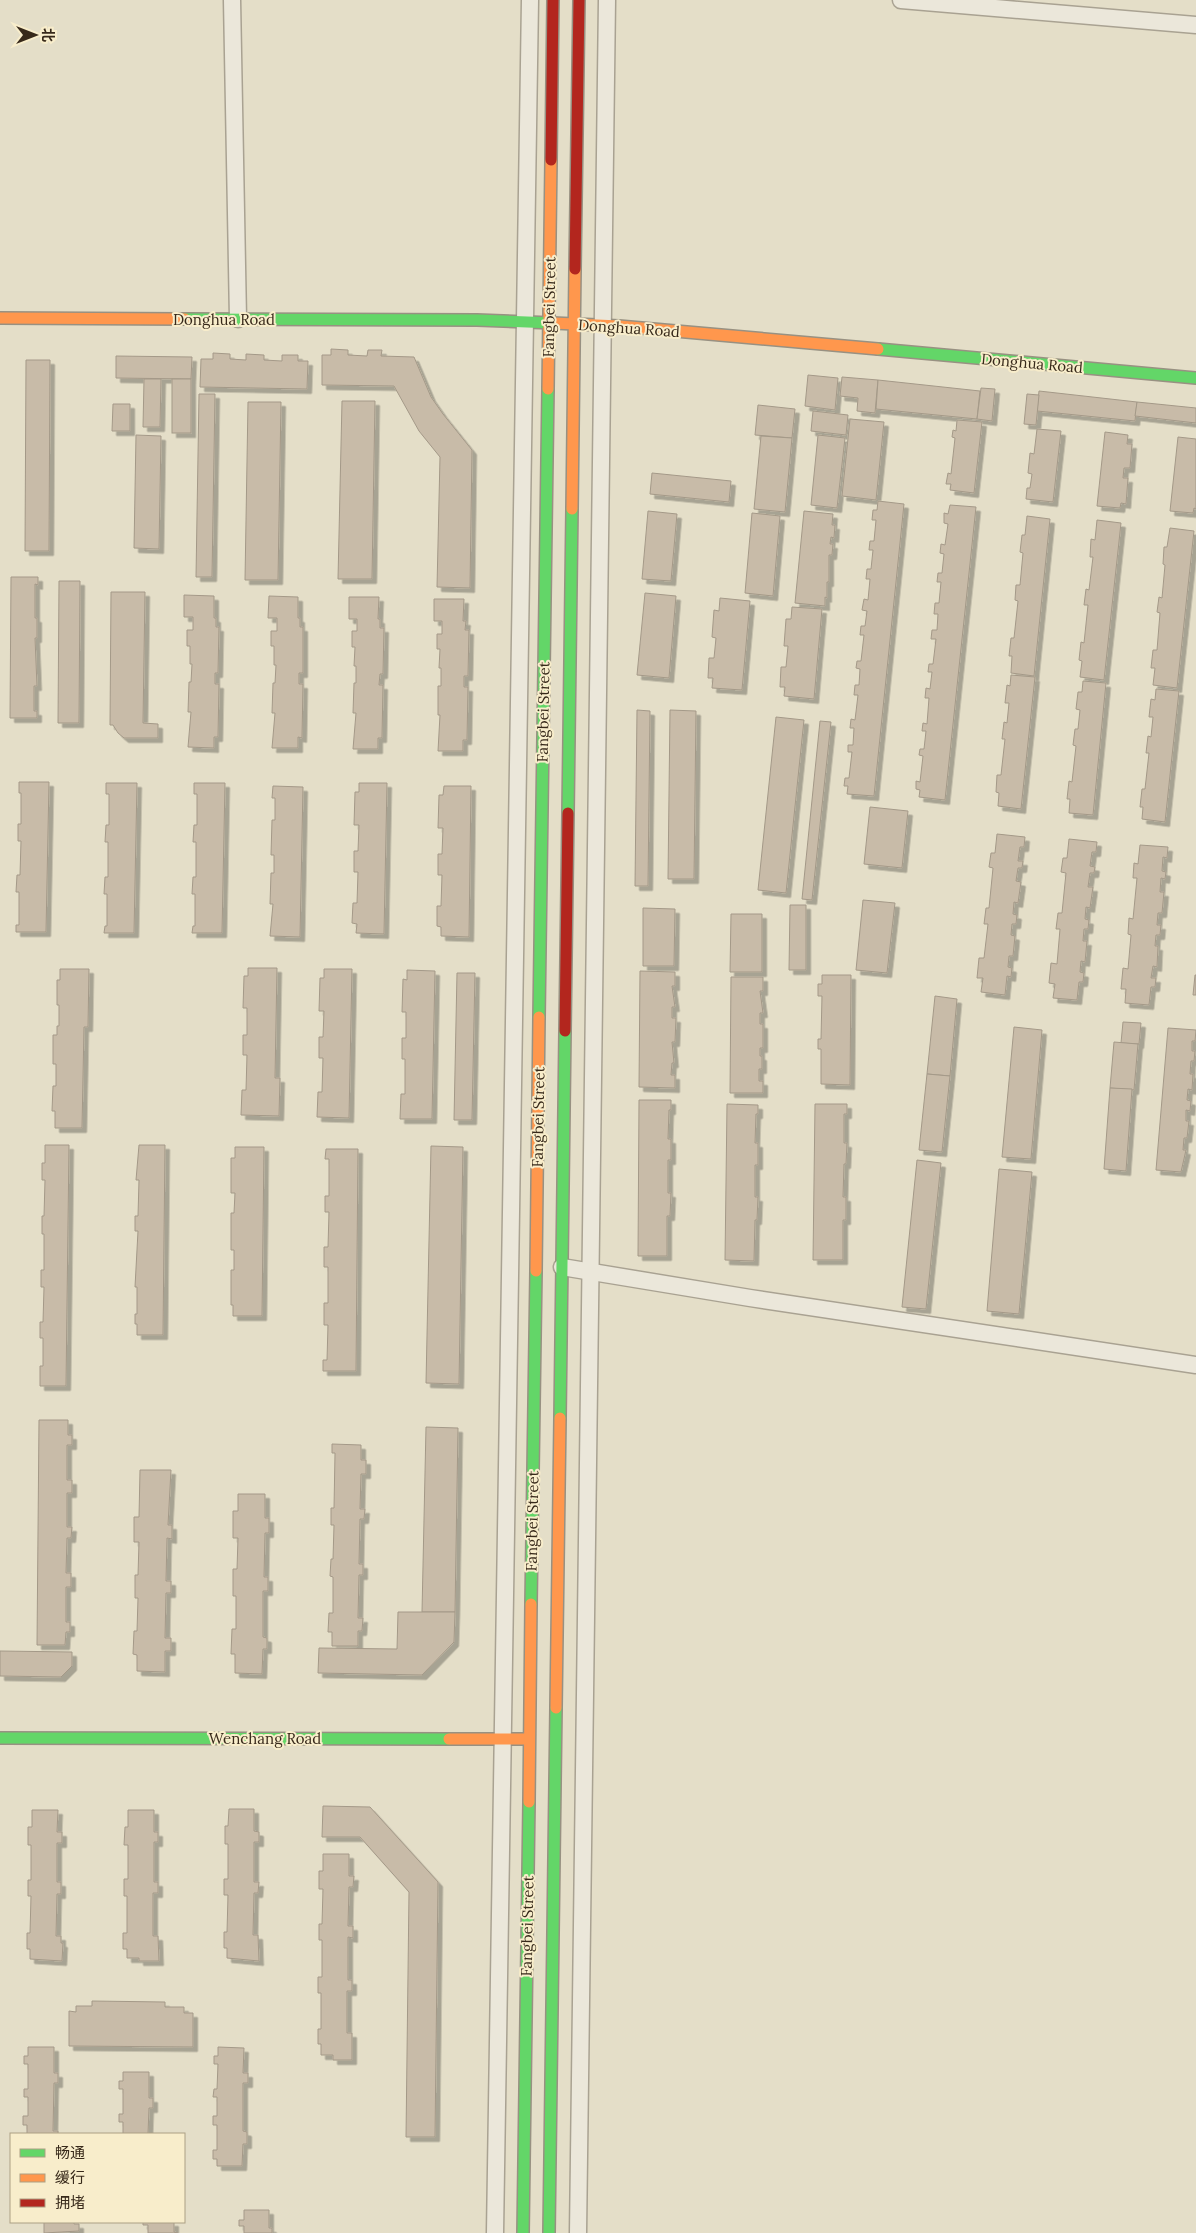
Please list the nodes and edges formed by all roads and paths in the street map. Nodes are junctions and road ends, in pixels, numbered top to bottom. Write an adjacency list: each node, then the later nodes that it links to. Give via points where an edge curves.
1 (232, 0): 9 (street)
2 (530, 0): 10 (street)
3 (552, 0): 11 (main road, Fangbei Street)
4 (579, 0): 12 (main road, Fangbei Street)
5 (607, 0): 13 (street)
6 (901, 0): 7 (street)
7 (1196, 25)
8 (0, 318): 9 (main road, Donghua Road)
9 (238, 319): 10 (main road, Donghua Road)
10 (525, 322): 11 (main road, Donghua Road); 19 (street)
11 (548, 323): 12 (main road, Donghua Road); 20 (main road, Fangbei Street)
12 (575, 324): 13 (main road, Donghua Road); 15 (main road, Fangbei Street)
13 (603, 325): 14 (main road, Donghua Road); 16 (street)
14 (1196, 378)
15 (562, 1267): 16 (street); 23 (main road, Fangbei Street)
16 (591, 1272): 17 (street); 24 (street)
17 (1196, 1365)
18 (0, 1738): 19 (main road, Wenchang Road)
19 (503, 1739): 20 (main road, Wenchang Road); 21 (street)
20 (529, 1739): 22 (main road, Fangbei Street)
21 (495, 2233)
22 (523, 2233)
23 (549, 2233)
24 (578, 2233)

